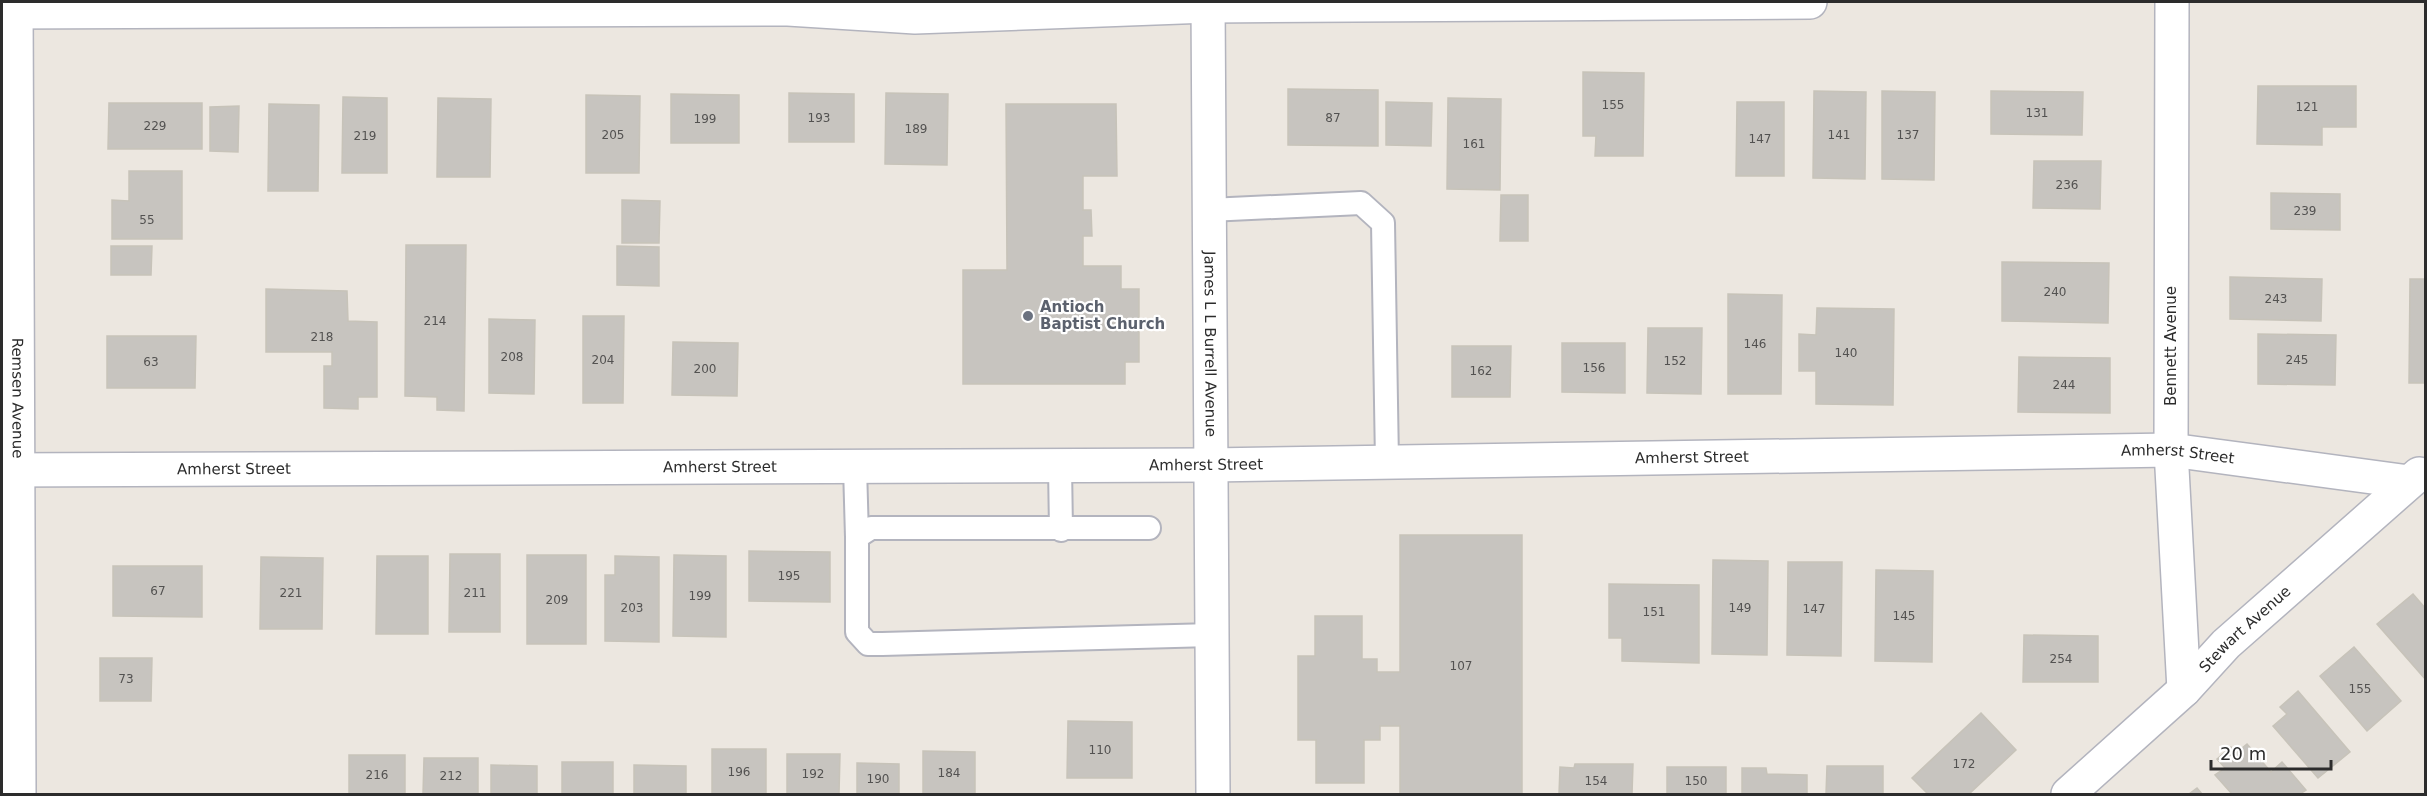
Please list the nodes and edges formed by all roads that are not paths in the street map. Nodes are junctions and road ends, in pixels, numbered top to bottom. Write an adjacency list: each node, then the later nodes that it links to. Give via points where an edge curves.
1 (1810, 2): 3 (street)
2 (2172, 2): 6 (street, Bennett Avenue)
3 (1208, 4): 4 (street, via 915,17 788,9); 5 (street, James L L Burrell Avenue)
4 (11, 9): 11 (street, Remsen Avenue)
5 (1209, 210): 7 (lane, via 1361,203 1383,223); 8 (street, James L L Burrell Avenue)
6 (2171, 450): 7 (street, Amherst Street); 12 (street, Amherst Street); 17 (street, Bennett Avenue)
7 (1387, 462): 8 (street, Amherst Street)
8 (1210, 465): 9 (street, Amherst Street); 16 (street, James L L Burrell Avenue)
9 (1060, 466): 10 (street, Amherst Street); 14 (lane)
10 (855, 467): 11 (street, Amherst Street); 15 (lane)
11 (10, 470): 18 (street, Remsen Avenue)
12 (2417, 476): 17 (street, Stewart Avenue, via 2226,644)
13 (1149, 528): 14 (lane)
14 (1061, 530): 15 (lane, via 871,528)
15 (857, 537): 16 (lane, via 857,632 868,644)
16 (1212, 635): 19 (street, James L L Burrell Avenue)
17 (2184, 690): 20 (street, Stewart Avenue)
18 (19, 795)
19 (1213, 795)
20 (2068, 795)

